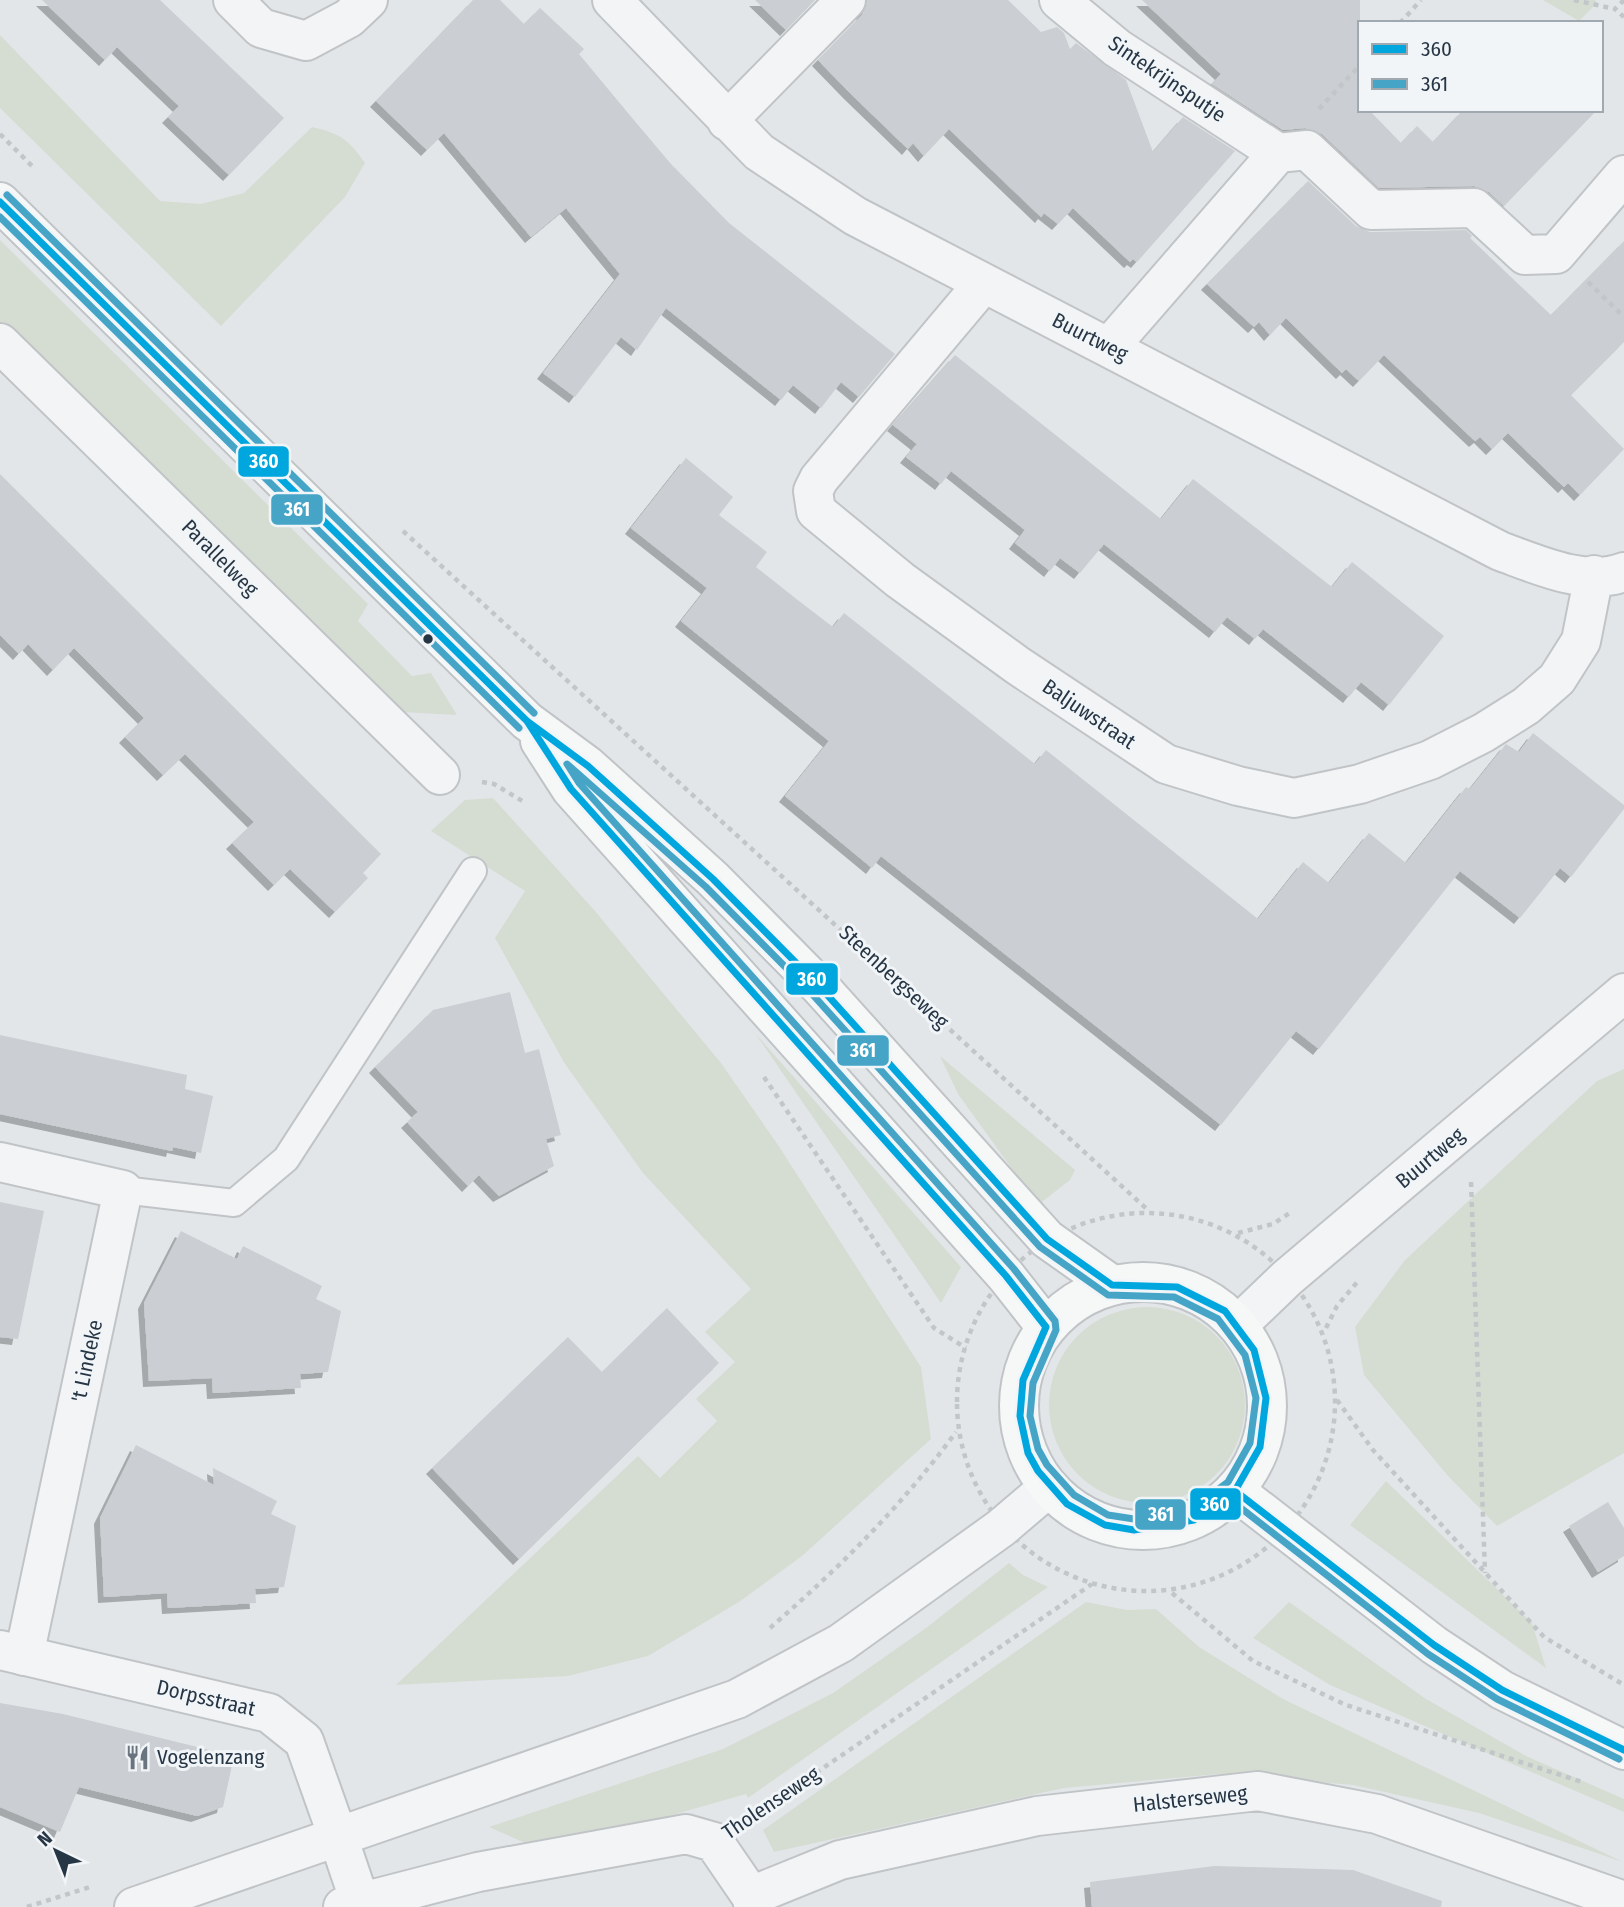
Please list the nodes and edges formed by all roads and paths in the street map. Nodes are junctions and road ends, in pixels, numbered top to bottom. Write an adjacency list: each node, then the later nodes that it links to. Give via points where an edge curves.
1 (233, 0): 2 (street, via 261,28 306,41 349,18)
2 (368, 0)
3 (612, 0): 12 (street, Buurtweg)
4 (846, 0): 12 (street)
5 (1059, 0): 14 (street, Sintekrijnsputje, via 1117,48)
6 (1421, 0): 11 (path)
7 (1574, 0): 9 (path)
8 (1624, 0): 9 (path)
9 (1615, 9): 10 (path)
10 (1624, 17)
11 (1402, 21)
12 (727, 121): 18 (street, Buurtweg, via 760,152 855,216)
13 (0, 134): 15 (path)
14 (1278, 153): 16 (street, via 1307,150 1371,210 1474,208 1525,254 1556,254); 20 (street)
15 (36, 170)
16 (1624, 176)
17 (0, 202): 23 (main road)
18 (983, 284): 20 (street, Buurtweg); 22 (street, Baljuwstraat, via 819,480 813,491 816,511 900,580 1166,764 1294,798 1360,784 1430,760 1515,712 1557,679 1581,641)
19 (0, 343): 24 (street, Parallelweg)
20 (1110, 346): 22 (street, Buurtweg, via 1500,551 1561,572)
21 (397, 525): 32 (path, Steenbergseweg)
22 (1609, 574)
23 (527, 722): 33 (main road, via 588,766 712,878 821,988 1047,1239); 35 (main road, via 571,789 1006,1276)
24 (440, 775): 25 (path, via 494,784)
25 (533, 811)
26 (473, 871): 31 (lane, via 286,1159 234,1203)
27 (1624, 993): 34 (street, Buurtweg, via 1287,1278)
28 (762, 1074): 36 (path, via 934,1328)
29 (0, 1162): 31 (street)
30 (1470, 1173): 41 (path)
31 (123, 1190): 45 (street, 't Lindeke)
32 (1149, 1211)
33 (1112, 1285): 34 (main road, via 1140,1281 1181,1287 1218,1306); 35 (main road, via 1075,1301)
34 (1238, 1325): 40 (main road, via 1258,1358 1268,1395 1261,1446)
35 (1046, 1327): 39 (main road, via 1028,1357 1019,1390 1019,1425 1029,1458)
36 (966, 1348)
37 (1336, 1398): 41 (path, via 1373,1450)
38 (957, 1431): 44 (path, via 914,1489 830,1576)
39 (1048, 1488): 40 (main road, via 1096,1522 1155,1530 1212,1510); 49 (street, via 1001,1528 841,1643 737,1699)
40 (1234, 1490): 47 (main road, via 1456,1660 1502,1690)
41 (1485, 1573): 46 (path, via 1544,1637)
42 (1092, 1584): 50 (path, Tholenseweg)
43 (1171, 1593): 48 (path, via 1252,1661 1346,1705)
44 (763, 1633)
45 (12, 1653): 49 (street, Dorpsstraat, via 269,1713 304,1741)
46 (1624, 1685)
47 (1624, 1750)
48 (1586, 1784)
49 (338, 1837): 53 (street, Tholenseweg); 54 (street)
50 (714, 1842): 52 (street); 53 (street, Tholenseweg, via 686,1834 478,1872)
51 (1624, 1901): 52 (street, Halsterseweg, via 1377,1814 1258,1791 1037,1816 840,1860)
52 (752, 1902)
53 (351, 1905)
54 (134, 1907)

